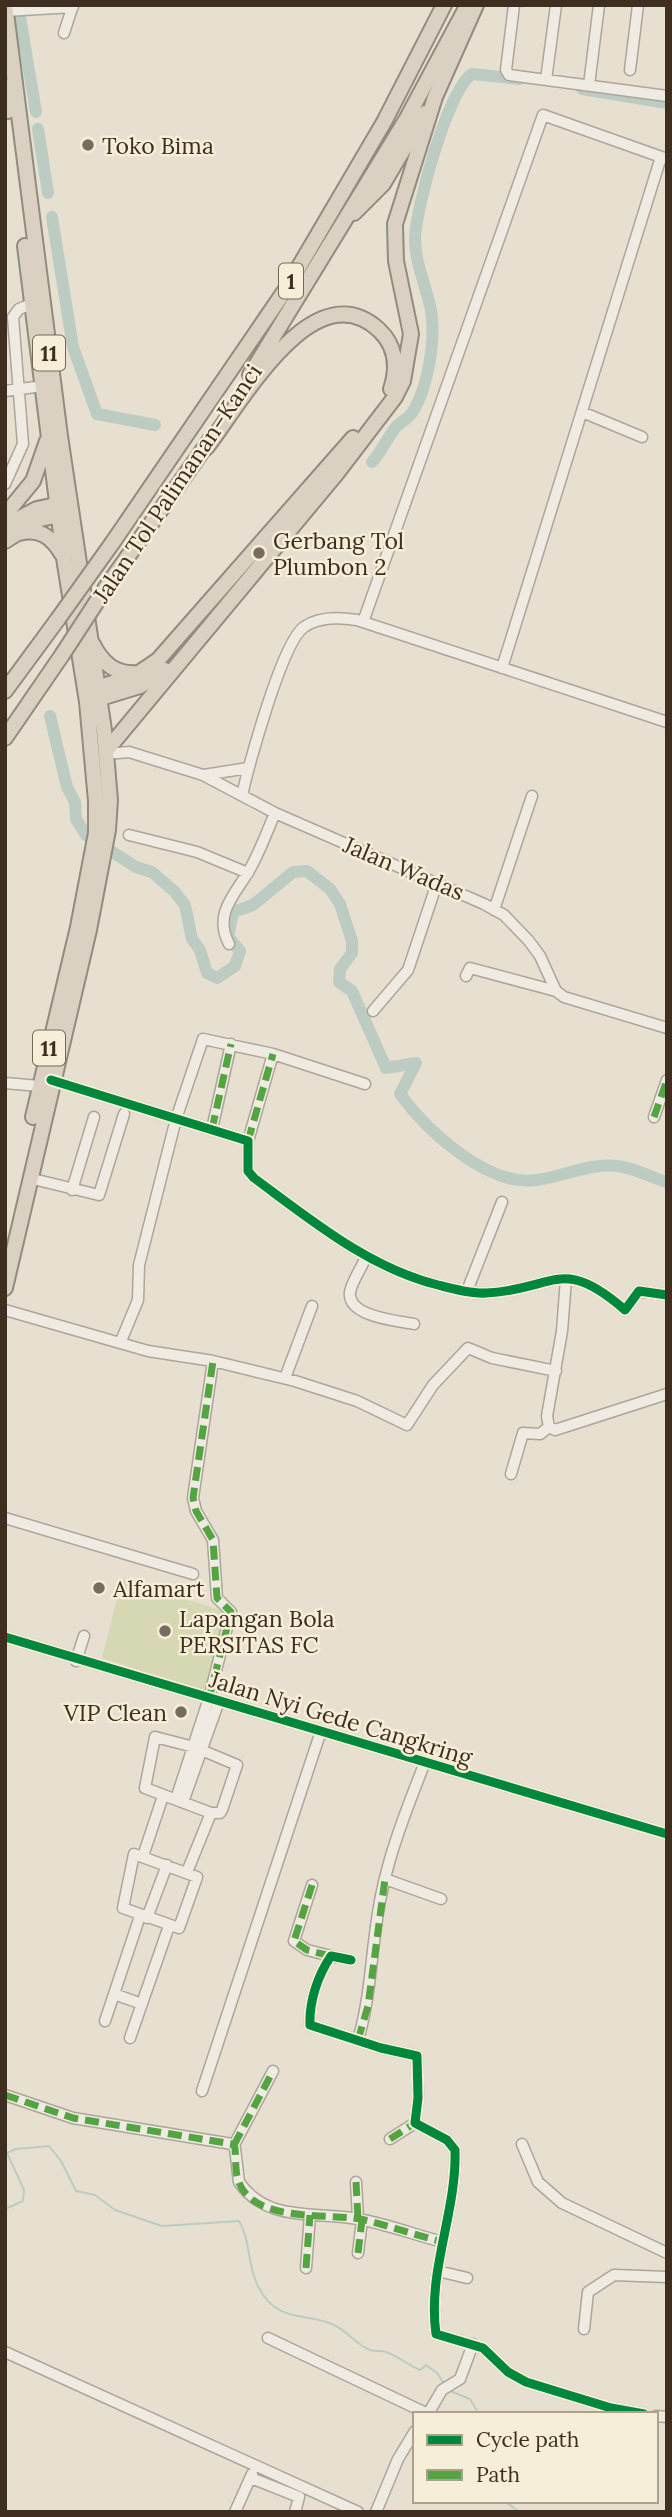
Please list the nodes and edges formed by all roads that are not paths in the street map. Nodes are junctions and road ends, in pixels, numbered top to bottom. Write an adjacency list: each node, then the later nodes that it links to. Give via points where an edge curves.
1 (444, 5): 39 (highway, Jalan Tol Palimanan–Kanci / 1, bridge, via 384,122 286,289)
2 (467, 5): 20 (highway, Jalan Tol Palimanan–Kanci / 1, via 406,120)
3 (476, 5): 18 (highway)
4 (514, 5): 14 (street, via 507,73)
5 (556, 5): 14 (street)
6 (599, 5): 16 (street)
7 (638, 5): 13 (street)
8 (58, 6): 9 (street); 10 (street)
9 (73, 6): 11 (street)
10 (13, 9): 12 (highway, 11)
11 (65, 33)
12 (8, 50): 15 (highway, 11)
13 (630, 71)
14 (546, 80): 16 (street)
15 (9, 85): 21 (highway, 11); 30 (highway, 11)
16 (589, 85): 17 (street)
17 (667, 96)
18 (435, 97): 20 (highway, via 383,184); 36 (highway, via 395,224 396,261 411,334 403,381 337,473)
19 (664, 158): 25 (street); 34 (street, via 542,114)
20 (342, 222): 28 (highway, Jalan Tol Palimanan–Kanci / 1)
21 (32, 304): 22 (highway, 11); 23 (street, via 13,317)
22 (43, 386): 23 (street); 26 (highway, 11)
23 (19, 388): 24 (street); 29 (street, via 23,443)
24 (5, 391)
25 (582, 412): 27 (street); 37 (street)
26 (49, 432): 30 (highway, 11); 31 (highway, via 39,471)
27 (642, 437)
28 (206, 449): 38 (highway, via 282,348 316,321 334,315 355,316 381,331 393,350 395,376 381,407 174,644); 43 (highway, Jalan Tol Palimanan–Kanci / 1, bridge)
29 (5, 484)
30 (64, 509): 32 (highway); 33 (highway, 11); 35 (highway, 11)
31 (5, 515)
32 (8, 534): 33 (highway, via 45,534)
33 (64, 558): 40 (highway, 11)
34 (363, 622): 37 (street); 46 (street, via 330,618 304,627 296,635)
35 (88, 632): 38 (highway, via 100,658 111,668); 40 (highway, 11)
36 (180, 659): 40 (highway, via 140,685); 42 (highway)
37 (502, 668): 41 (street)
38 (142, 673): 40 (highway)
39 (5, 691)
40 (92, 695): 45 (highway, 11)
41 (667, 722)
42 (116, 737): 44 (street); 45 (highway)
43 (5, 738)
44 (129, 752): 45 (street, Jalan Wadas); 47 (street, Jalan Wadas)
45 (101, 754): 64 (highway, 11, via 98,856)
46 (248, 768): 47 (street); 48 (street)
47 (203, 775): 48 (street, Jalan Wadas)
48 (242, 795): 50 (street, Jalan Wadas)
49 (532, 796): 54 (street)
50 (275, 813): 52 (street); 53 (street, Jalan Wadas)
51 (129, 835): 52 (street, via 197,852)
52 (248, 873): 55 (street, via 225,910 222,927)
53 (437, 883): 54 (street, Jalan Wadas); 58 (street, via 408,970)
54 (494, 909): 57 (street, Jalan Wadas, via 536,948)
55 (229, 944)
56 (466, 976): 57 (street, via 470,968)
57 (556, 991): 59 (street)
58 (373, 1011)
59 (667, 1028)
60 (231, 1044): 61 (street); 69 (street, via 208,1038 201,1041); 70 (street)
61 (273, 1054): 65 (street); 71 (street)
62 (667, 1080): 68 (street)
63 (5, 1083): 64 (street)
64 (45, 1083): 69 (street); 72 (highway, 11)
65 (365, 1084)
66 (124, 1114): 73 (street, via 101,1194)
67 (94, 1117): 73 (street)
68 (654, 1117)
69 (176, 1119): 70 (street); 84 (street, via 137,1277 138,1300)
70 (212, 1129): 71 (street)
71 (248, 1141): 76 (street, via 249,1174)
72 (25, 1184): 73 (street); 75 (highway, 11); 78 (highway, 11)
73 (72, 1190)
74 (502, 1202): 79 (street)
75 (5, 1245)
76 (366, 1257): 79 (street, via 399,1273); 83 (street, via 351,1292 352,1301 379,1318)
77 (566, 1279): 79 (street, via 485,1294); 80 (street, via 589,1282 628,1309 639,1291); 86 (street)
78 (6, 1284)
79 (467, 1291)
80 (667, 1295)
81 (312, 1306): 87 (street)
82 (5, 1310): 84 (street)
83 (414, 1324)
84 (121, 1341): 85 (street, via 162,1355)
85 (213, 1361): 87 (street); 96 (street, via 193,1498 213,1539 217,1598 231,1612)
86 (556, 1371): 87 (street, via 492,1358 468,1348 430,1390 407,1425 357,1401); 89 (street)
87 (285, 1378)
88 (667, 1395): 89 (street, via 555,1430)
89 (549, 1427): 90 (street, via 540,1434 523,1433)
90 (511, 1474)
91 (5, 1518): 92 (street)
92 (193, 1574)
93 (84, 1636): 95 (street)
94 (5, 1637): 95 (street, Jalan Nyi Gede Cangkring)
95 (76, 1661): 96 (street, Jalan Nyi Gede Cangkring)
96 (214, 1700): 97 (street, Jalan Nyi Gede Cangkring); 98 (street)
97 (321, 1731): 99 (street, Jalan Nyi Gede Cangkring); 120 (street)
98 (198, 1749): 100 (street, via 160,1737 153,1740 145,1788); 101 (street); 102 (street, via 238,1767 222,1810)
99 (425, 1762): 103 (street, Jalan Nyi Gede Cangkring); 107 (street)
100 (163, 1796): 101 (street); 104 (street)
101 (179, 1801): 102 (street)
102 (211, 1813): 106 (street)
103 (667, 1834)
104 (143, 1856): 105 (street); 110 (street, via 132,1858 123,1906)
105 (167, 1865): 106 (street); 110 (street)
106 (187, 1872): 111 (street, via 197,1879 181,1927)
107 (385, 1879): 109 (street); 118 (street, via 368,2006)
108 (312, 1885): 112 (street, via 294,1941 306,1950)
109 (441, 1899)
110 (144, 1917): 111 (street); 114 (street)
111 (169, 1926): 115 (street)
112 (331, 1956): 113 (street); 118 (street, via 310,2006 310,2025)
113 (351, 1961)
114 (114, 1994): 115 (street); 116 (street)
115 (142, 2004): 117 (street)
116 (105, 2021)
117 (130, 2038)
118 (358, 2040): 122 (street, via 417,2056)
119 (273, 2071): 125 (street)
120 (202, 2091)
121 (5, 2095): 125 (street, via 73,2118)
122 (415, 2123): 123 (street); 129 (street, via 447,2140 455,2150 455,2186)
123 (390, 2139)
124 (522, 2144): 131 (street, via 538,2182 562,2203)
125 (234, 2145): 127 (street, via 243,2189 272,2209)
126 (356, 2182): 128 (street)
127 (310, 2215): 128 (street); 132 (street)
128 (360, 2219): 129 (street); 130 (street)
129 (443, 2242): 133 (street)
130 (358, 2253)
131 (667, 2253)
132 (306, 2268)
133 (438, 2271): 135 (street); 138 (street, via 436,2334)
134 (667, 2277): 136 (street, via 606,2277 588,2292)
135 (467, 2278)
136 (584, 2329)
137 (268, 2338): 140 (street)
138 (473, 2344): 141 (street, via 457,2381 442,2390); 142 (street, via 526,2382)
139 (5, 2352): 144 (street)
140 (424, 2412)
141 (429, 2412)
142 (633, 2412)
143 (413, 2434): 148 (street)
144 (252, 2472): 145 (street); 146 (street, via 299,2497); 147 (street)
145 (235, 2512)
146 (295, 2512)
147 (358, 2512)
148 (376, 2512)

